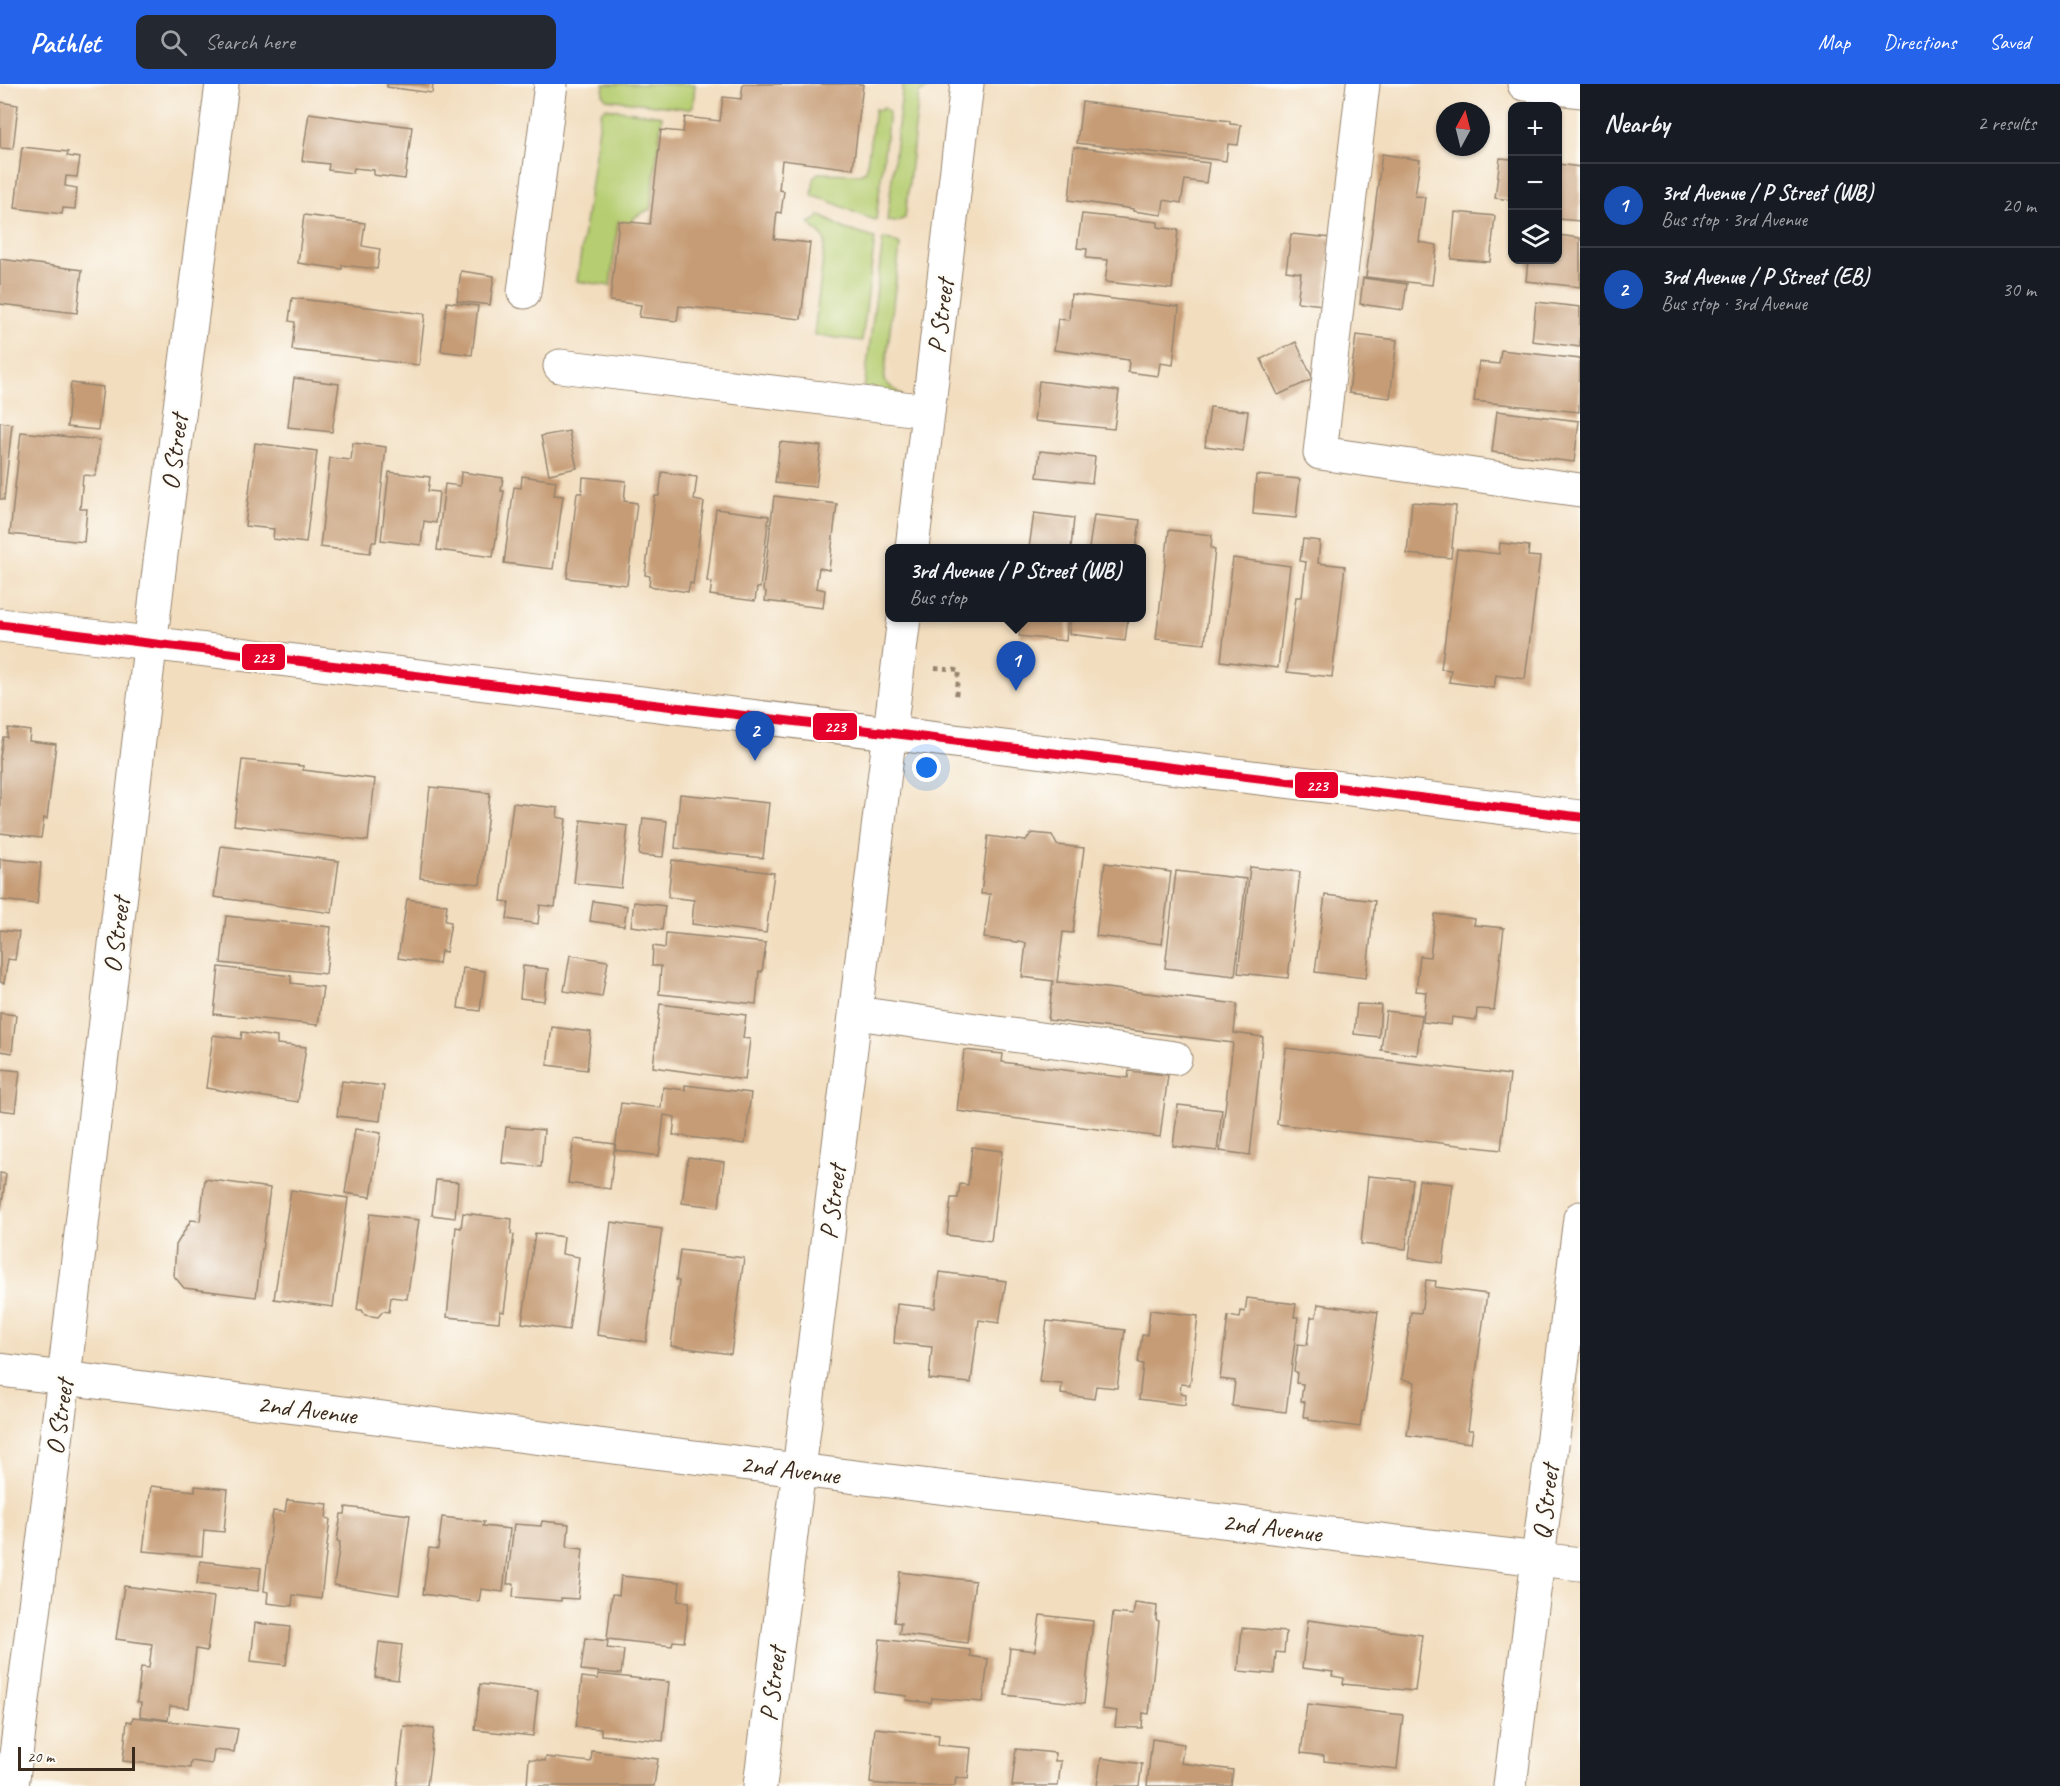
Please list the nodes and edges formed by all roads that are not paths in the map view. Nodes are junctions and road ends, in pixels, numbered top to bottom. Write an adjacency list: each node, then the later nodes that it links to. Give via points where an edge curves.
1 (222, 84): 14 (street, O Street)
2 (551, 84): 7 (street)
3 (967, 84): 9 (street, P Street)
4 (1363, 84): 10 (street, via 1320,453)
5 (1524, 84): 6 (street)
6 (1580, 89)
7 (524, 292)
8 (560, 366): 9 (street)
9 (928, 411): 11 (street, P Street)
10 (1580, 490)
11 (913, 544)
12 (903, 622): 15 (street, P Street)
13 (0, 625): 14 (street)
14 (151, 644): 15 (street); 21 (street, O Street)
15 (889, 734): 16 (street); 17 (street, P Street)
16 (1580, 817)
17 (856, 1013): 18 (street); 22 (street, P Street)
18 (1175, 1059)
19 (1580, 1218): 23 (street, Q Street)
20 (0, 1370): 21 (street, 2nd Avenue)
21 (64, 1378): 22 (street, 2nd Avenue); 25 (street, O Street)
22 (798, 1470): 23 (street, 2nd Avenue); 26 (street, P Street)
23 (1538, 1559): 24 (street, 2nd Avenue); 27 (street, Q Street)
24 (1580, 1564)
25 (12, 1786)
26 (760, 1786)
27 (1510, 1786)

